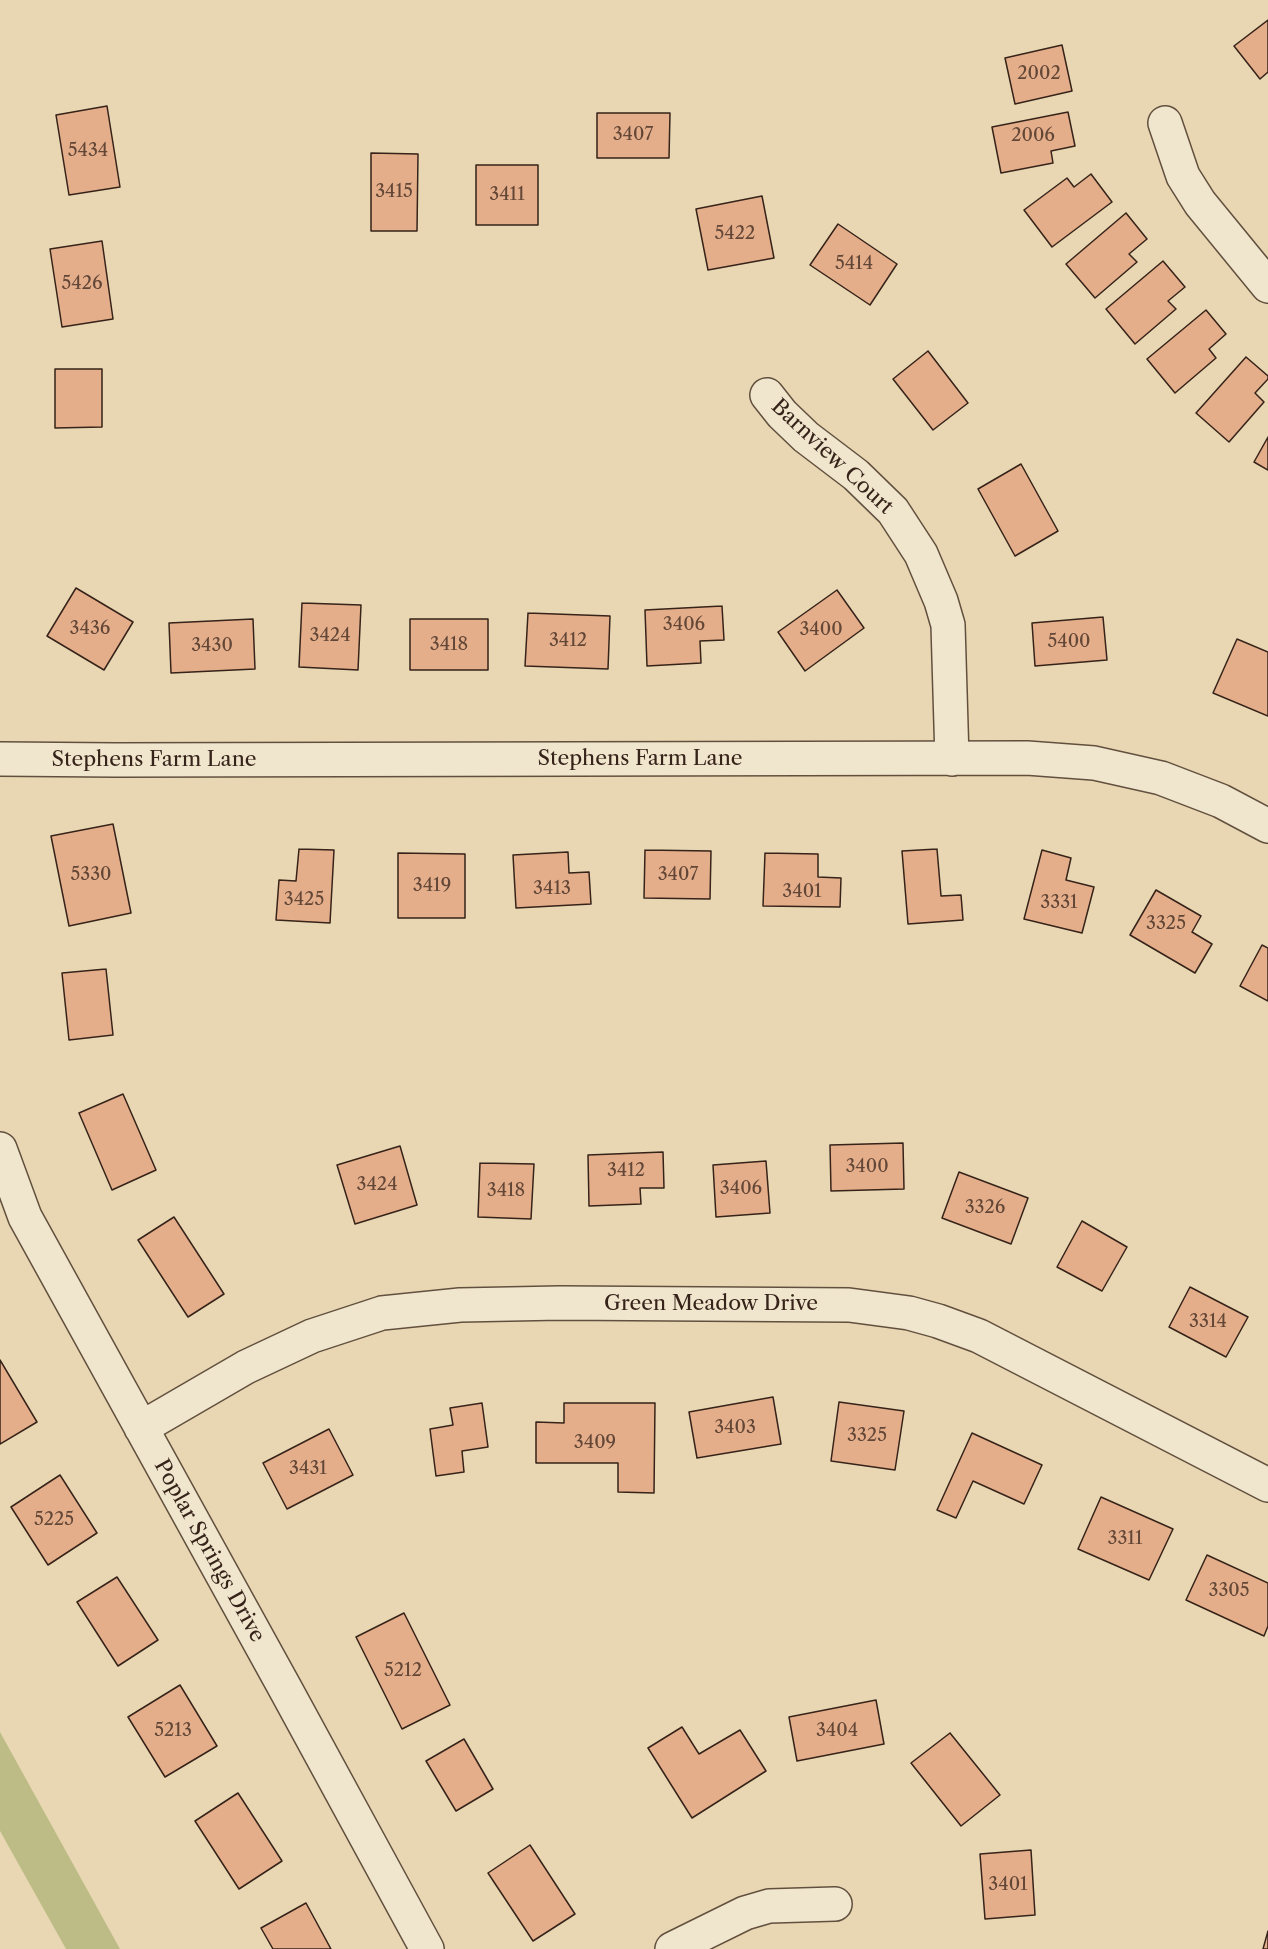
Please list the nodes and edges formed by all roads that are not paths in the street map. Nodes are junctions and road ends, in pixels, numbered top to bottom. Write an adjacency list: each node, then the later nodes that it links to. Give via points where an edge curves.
1 (1165, 123): 2 (street, via 1183,176 1200,203)
2 (1268, 286)
3 (767, 395): 5 (street, Barnview Court, via 806,437 856,475 893,511 921,554 948,626)
4 (0, 759): 5 (street, Stephens Farm Lane)
5 (952, 759): 6 (street, Stephens Farm Lane, via 1027,758 1094,763 1161,778 1221,801)
6 (1268, 826)
7 (0, 1149): 8 (street, Poplar Springs Drive, via 25,1217)
8 (141, 1428): 9 (street, Green Meadow Drive, via 246,1367 312,1336 382,1313 527,1303 849,1305 909,1313 979,1336); 11 (street, Poplar Springs Drive)
9 (1268, 1485)
10 (835, 1904): 12 (street, via 769,1906 745,1913)
11 (427, 1949)
12 (672, 1949)

